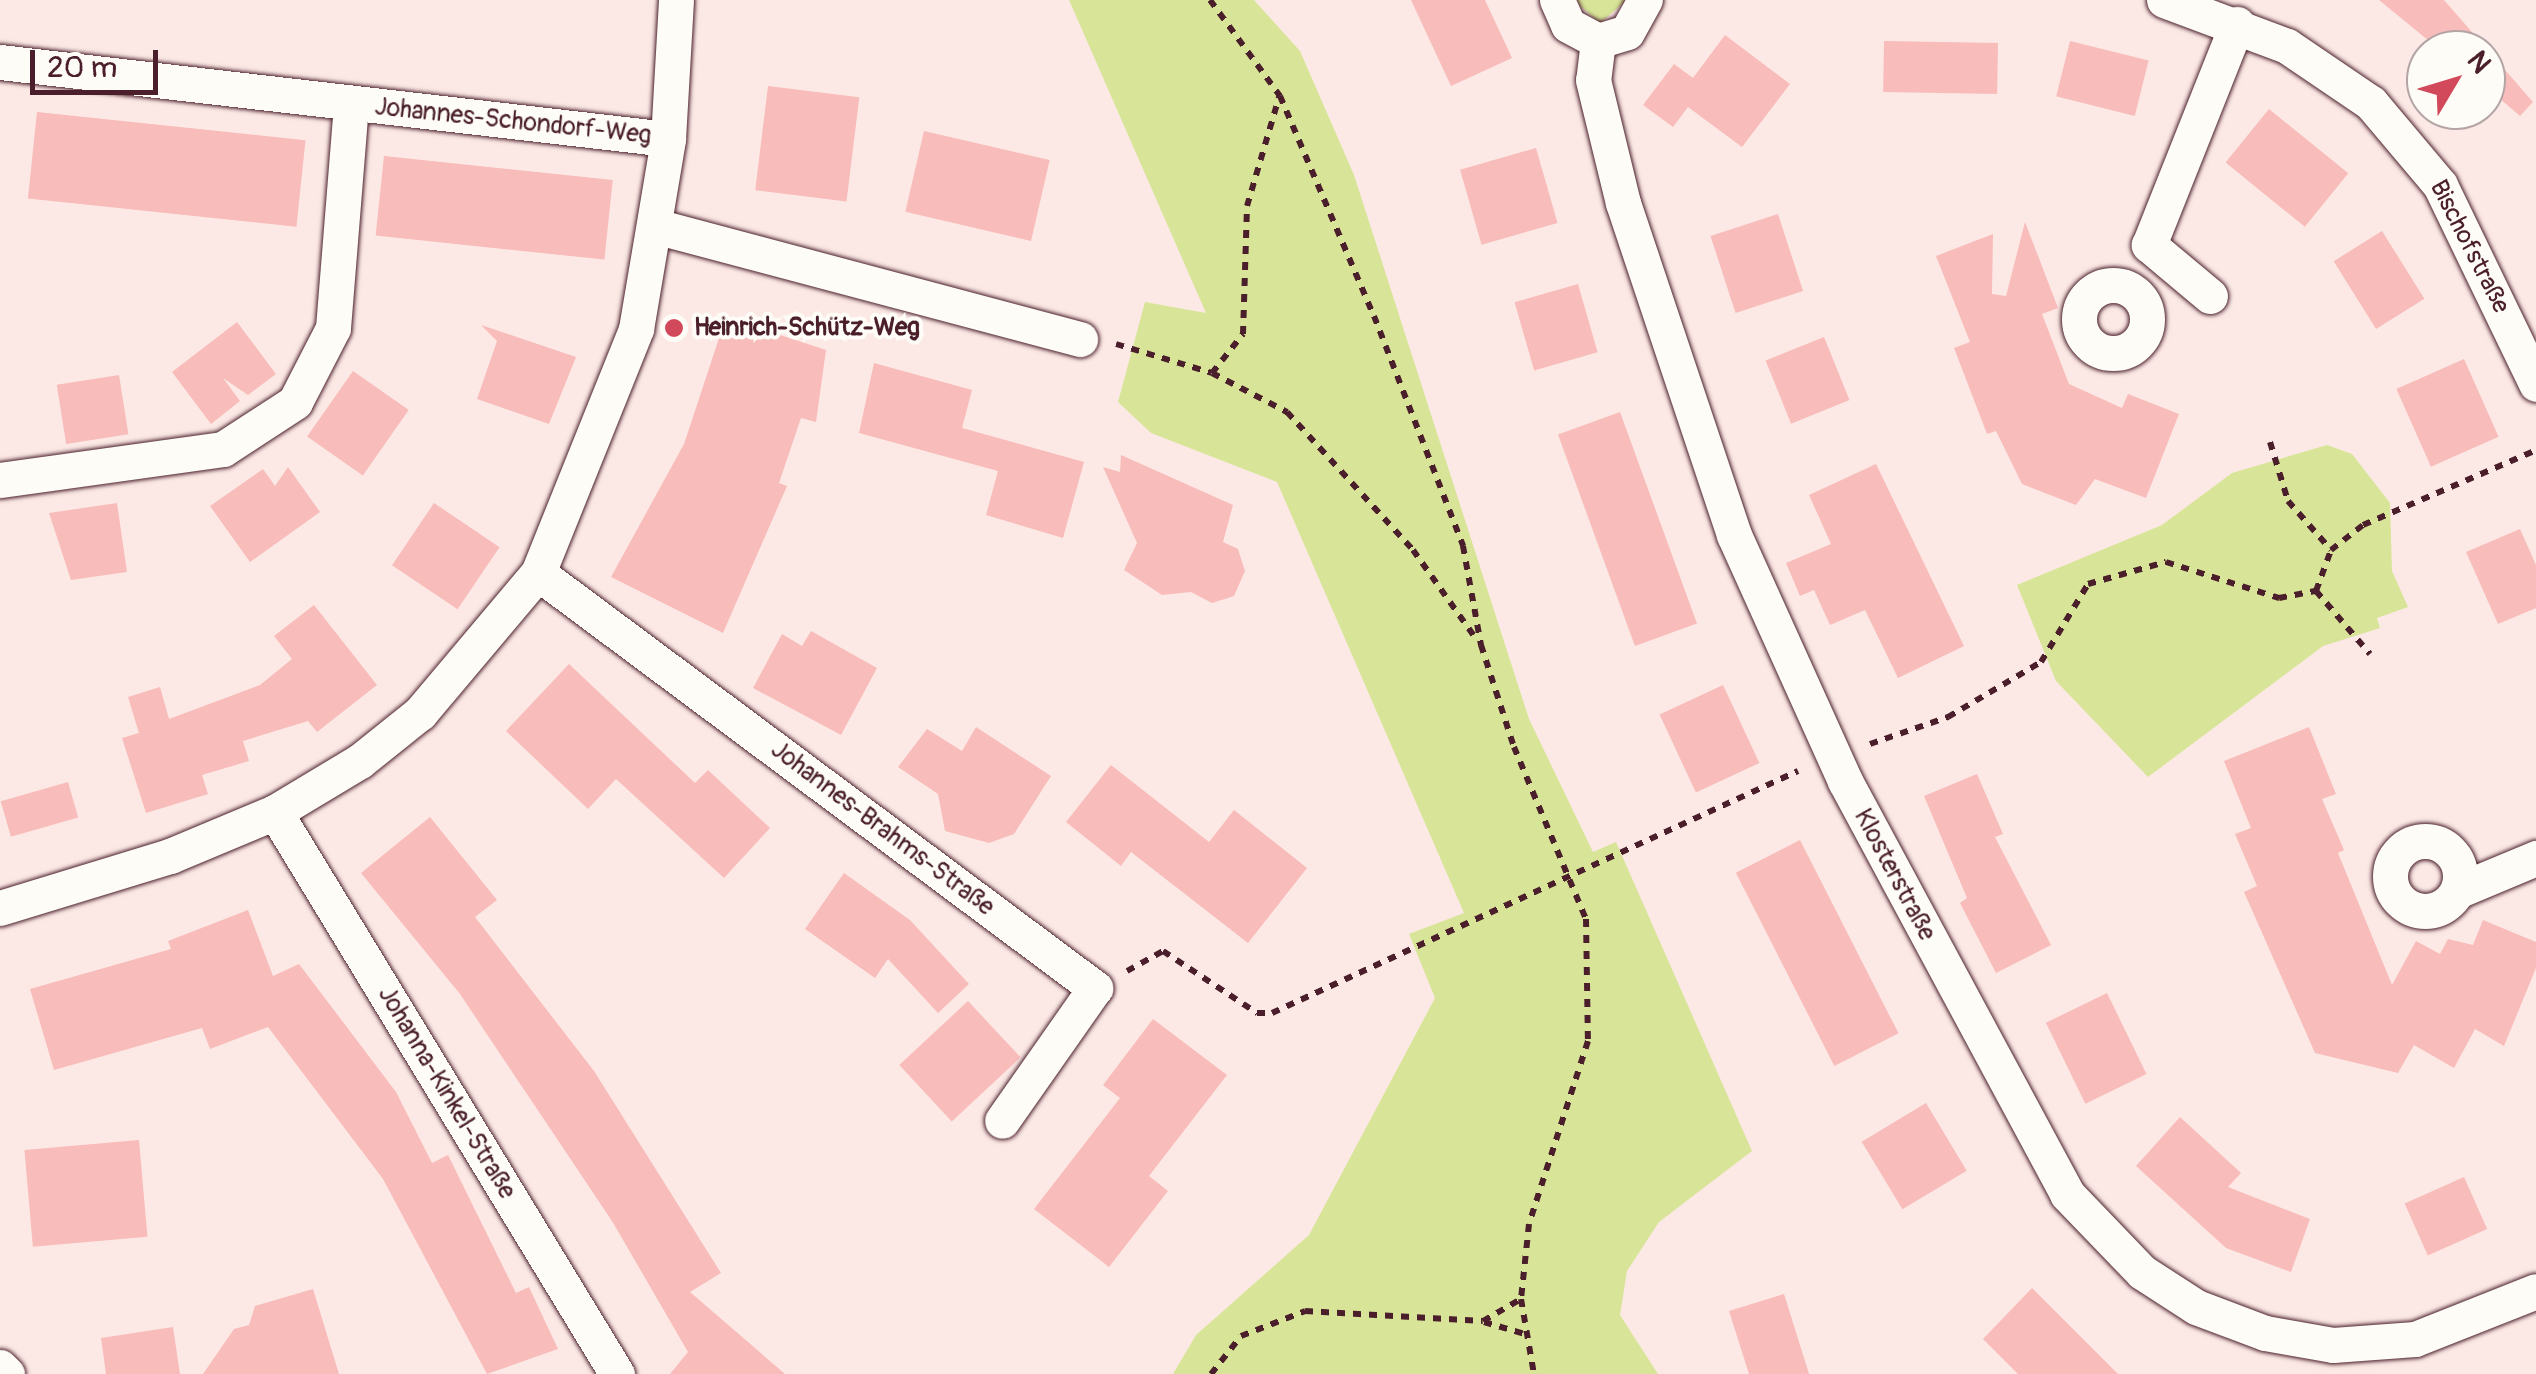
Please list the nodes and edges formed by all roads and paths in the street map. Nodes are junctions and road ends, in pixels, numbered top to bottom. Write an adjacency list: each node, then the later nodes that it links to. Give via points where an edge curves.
1 (676, 0): 11 (street)
2 (1210, 0): 9 (path)
3 (1557, 0): 7 (street, via 1568,25)
4 (1645, 0): 7 (street, via 1627,32)
5 (2164, 0): 6 (street, Bischofstraße)
6 (2237, 24): 13 (street); 18 (street, Bischofstraße, via 2334,72 2408,142 2471,240)
7 (1598, 41): 31 (street, Klosterstraße, via 1593,80 1623,202 1734,535 1845,781 2067,1194 2142,1272 2196,1307 2265,1333 2333,1346 2415,1339)
8 (0, 62): 10 (street, Johannes-Schondorf-Weg)
9 (1280, 96): 17 (path, via 1246,206 1243,334); 24 (path, via 1463,546)
10 (351, 103): 11 (street, Johannes-Schondorf-Weg); 20 (street, via 332,328 295,402 222,449)
11 (668, 139): 12 (street)
12 (655, 226): 16 (street); 22 (street, via 611,407)
13 (2148, 244): 14 (street); 15 (street)
14 (2130, 288)
15 (2210, 296)
16 (1080, 340): 17 (path)
17 (1212, 372): 24 (path, via 1288,412 1413,550)
18 (2536, 384)
19 (2270, 442): 21 (path, via 2288,500)
20 (0, 480)
21 (2331, 550)
22 (538, 573): 26 (street, via 420,713); 30 (street, Johannes-Brahms-Straße, via 1095,988)
23 (2316, 591): 25 (path)
24 (1480, 645): 32 (path, via 1514,746 1575,876 1594,992 1588,1042 1529,1224)
25 (2370, 654)
26 (275, 812): 29 (street); 37 (street, Johanna-Kinkel-Straße)
27 (2536, 858): 28 (street)
28 (2456, 891)
29 (0, 908)
30 (1002, 1121)
31 (2536, 1291)
32 (1520, 1299): 33 (path); 34 (path)
33 (1483, 1321): 34 (path); 38 (path, via 1305,1311 1241,1336)
34 (1525, 1334): 39 (path)
35 (0, 1367): 36 (street)
36 (7, 1374)
37 (617, 1374)
38 (1211, 1374)
39 (1534, 1374)

